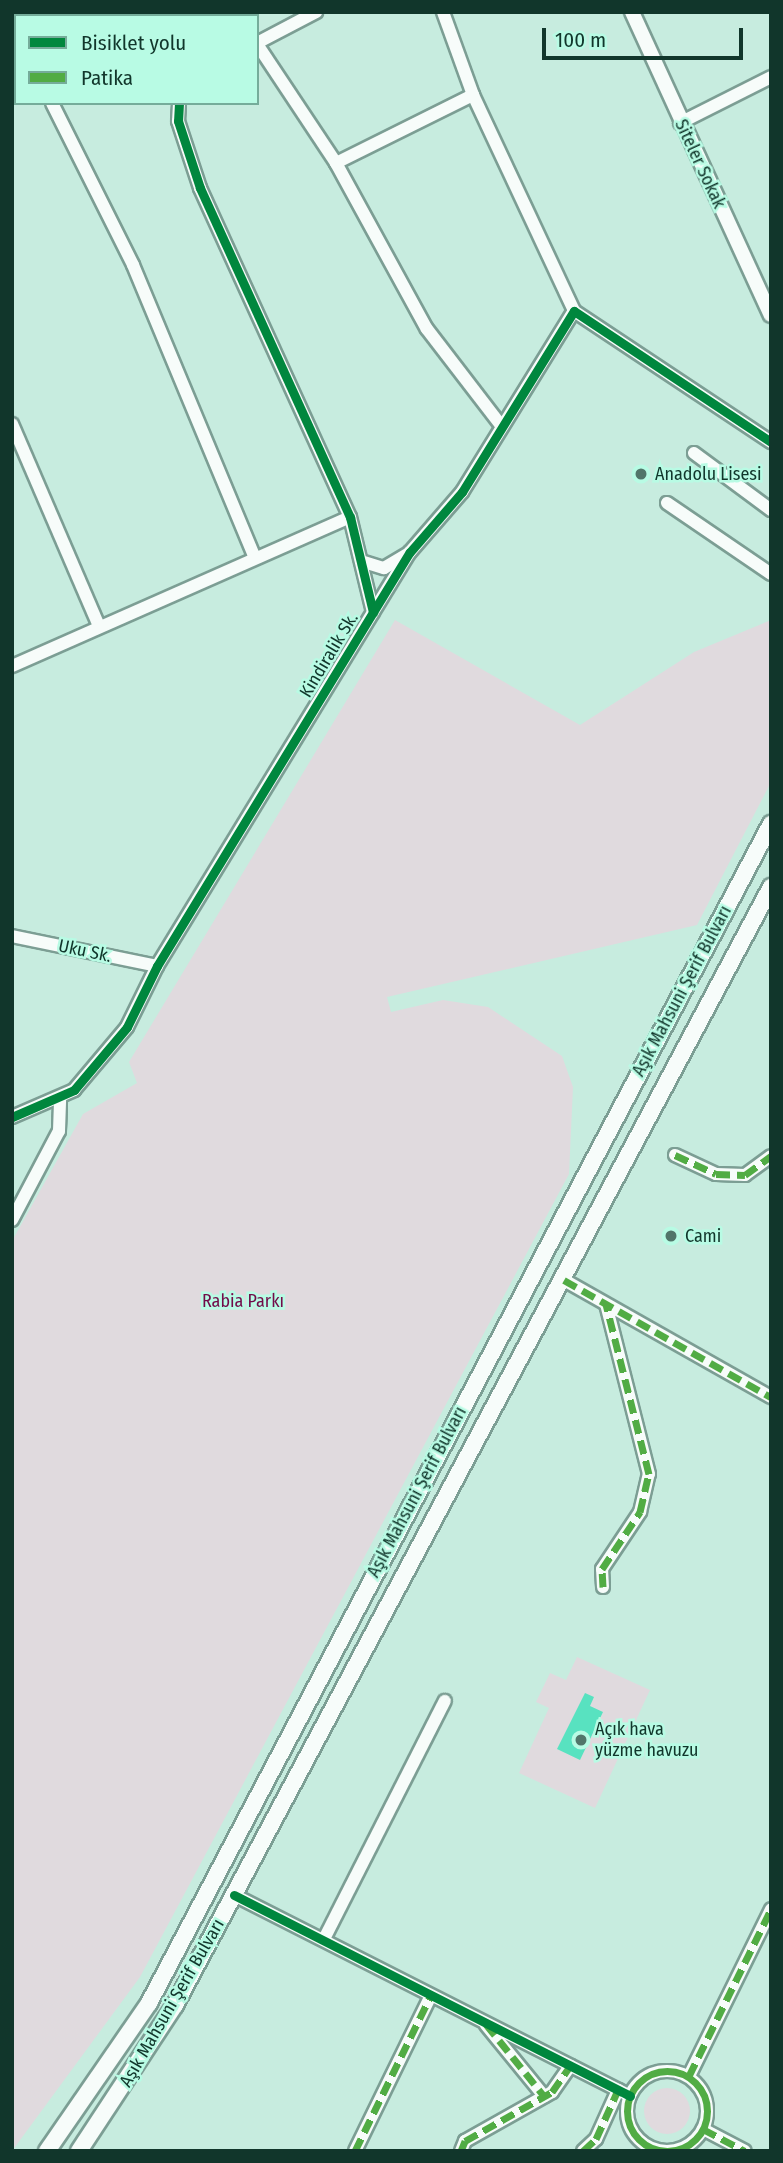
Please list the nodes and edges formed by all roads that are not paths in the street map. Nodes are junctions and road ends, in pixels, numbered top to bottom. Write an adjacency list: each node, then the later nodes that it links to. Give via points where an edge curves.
1 (443, 12): 7 (street)
2 (632, 12): 10 (street, Siteler Sokak)
3 (313, 13): 4 (street)
4 (259, 43)
5 (259, 47): 11 (street)
6 (771, 77): 10 (street)
7 (473, 95): 11 (street); 12 (street)
8 (53, 105): 22 (street, via 133,265)
9 (179, 105): 20 (street, via 178,121 200,188)
10 (680, 123): 13 (street, Siteler Sokak)
11 (337, 163): 15 (street, via 427,329)
12 (574, 312): 15 (street, Kindiralik Sk.); 16 (street)
13 (771, 315)
14 (12, 424): 26 (street)
15 (500, 424): 21 (street, Kindiralik Sk., via 462,492)
16 (771, 442)
17 (694, 453): 19 (street)
18 (667, 503): 24 (street)
19 (771, 510)
20 (350, 517): 22 (street); 23 (street)
21 (410, 552): 23 (street, via 384,568); 25 (street, Kindiralik Sk.)
22 (255, 558): 26 (street)
23 (364, 562): 25 (street)
24 (771, 573)
25 (373, 612): 31 (street, Kindiralik Sk.)
26 (99, 626): 27 (street)
27 (13, 663)
28 (771, 824): 54 (main road, Aşık Mahsuni Şerif Bulvarı, via 149,2003)
29 (771, 887): 37 (main road, Aşık Mahsuni Şerif Bulvarı)
30 (12, 936): 31 (street, Uku Sk.)
31 (157, 966): 32 (street, Kindiralik Sk., via 127,1027)
32 (60, 1100): 33 (street, Kindiralik Sk.); 36 (street, via 59,1131)
33 (12, 1117)
34 (675, 1155): 35 (street, via 716,1174 745,1175)
35 (771, 1157)
36 (12, 1220)
37 (564, 1280): 38 (street); 42 (main road, Aşık Mahsuni Şerif Bulvarı)
38 (606, 1304): 39 (street); 40 (street, via 649,1474 640,1512 602,1569)
39 (771, 1397)
40 (603, 1587)
41 (445, 1701): 44 (street)
42 (234, 1895): 44 (street); 55 (main road, Aşık Mahsuni Şerif Bulvarı, via 175,2005)
43 (771, 1909): 48 (street)
44 (324, 1939): 45 (street)
45 (430, 1997): 46 (street); 56 (street)
46 (486, 2024): 47 (street); 50 (street)
47 (570, 2066): 49 (street); 50 (street)
48 (689, 2076): 51 (street, via 657,2072); 52 (street, via 706,2101)
49 (618, 2090): 51 (street); 58 (street, via 596,2139)
50 (544, 2096): 57 (street, via 465,2141)
51 (630, 2096): 53 (street, via 630,2125)
52 (703, 2129): 53 (street, via 682,2148); 59 (street)
53 (648, 2149)
54 (47, 2151)
55 (79, 2151)
56 (355, 2151)
57 (461, 2151)
58 (583, 2151)
59 (745, 2151)

